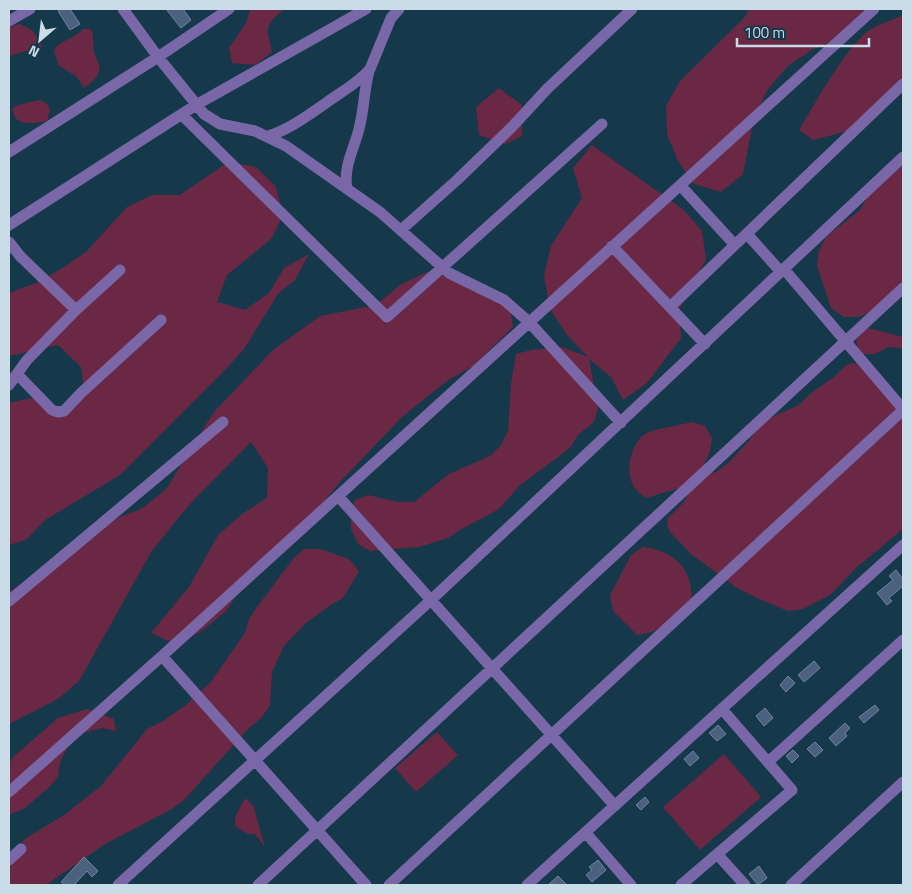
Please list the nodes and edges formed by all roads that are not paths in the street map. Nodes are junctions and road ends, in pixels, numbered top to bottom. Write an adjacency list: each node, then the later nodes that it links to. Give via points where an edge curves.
1 (30, 9): 8 (street)
2 (123, 9): 9 (street)
3 (229, 9): 9 (street)
4 (366, 9): 12 (street)
5 (398, 9): 10 (street, via 391,18)
6 (632, 9): 21 (street, via 457,180)
7 (874, 9): 18 (street)
8 (9, 21)
9 (158, 57): 12 (street); 16 (street)
10 (369, 71): 15 (street, via 354,85 293,126); 19 (street, via 359,127 348,164)
11 (903, 84): 22 (street)
12 (196, 105): 13 (street); 15 (street, via 220,124)
13 (182, 115): 20 (street); 26 (street, via 387,317)
14 (602, 124): 26 (street)
15 (268, 136): 19 (street)
16 (9, 152)
17 (903, 157): 28 (street)
18 (680, 185): 24 (street); 25 (street)
19 (347, 189): 21 (street)
20 (9, 225)
21 (401, 230): 26 (street)
22 (747, 234): 24 (street); 28 (street)
23 (9, 242): 31 (street)
24 (735, 245): 30 (street)
25 (612, 246): 30 (street); 33 (street)
26 (441, 266): 33 (street, via 449,274 504,300)
27 (120, 270): 31 (street)
28 (783, 270): 34 (street); 35 (street)
29 (903, 288): 34 (street)
30 (670, 307): 35 (street)
31 (76, 310): 36 (street, via 27,360)
32 (162, 320): 36 (street, via 64,410 52,410)
33 (529, 322): 40 (street); 41 (street)
34 (846, 341): 38 (street); 47 (street)
35 (704, 344): 40 (street)
36 (18, 374): 37 (street)
37 (9, 385)
38 (903, 409): 49 (street)
39 (223, 422): 44 (street)
40 (621, 422): 43 (street)
41 (338, 496): 43 (street); 46 (street)
42 (903, 547): 48 (street)
43 (431, 600): 47 (street); 50 (street)
44 (9, 601)
45 (903, 641): 51 (street)
46 (162, 656): 50 (street); 53 (street)
47 (492, 668): 49 (street); 55 (street)
48 (722, 710): 51 (street); 54 (street)
49 (552, 735): 54 (street); 64 (street)
50 (255, 761): 55 (street); 61 (street)
51 (768, 762): 58 (street, via 792,790)
52 (903, 782): 68 (street)
53 (9, 792)
54 (615, 806): 56 (street)
55 (317, 831): 62 (street); 63 (street)
56 (586, 832): 60 (street); 65 (street)
57 (21, 849): 59 (street)
58 (718, 854): 66 (street); 67 (street)
59 (9, 860)
60 (629, 884)
61 (118, 885)
62 (258, 885)
63 (366, 885)
64 (389, 885)
65 (527, 885)
66 (681, 885)
67 (745, 885)
68 (791, 885)

